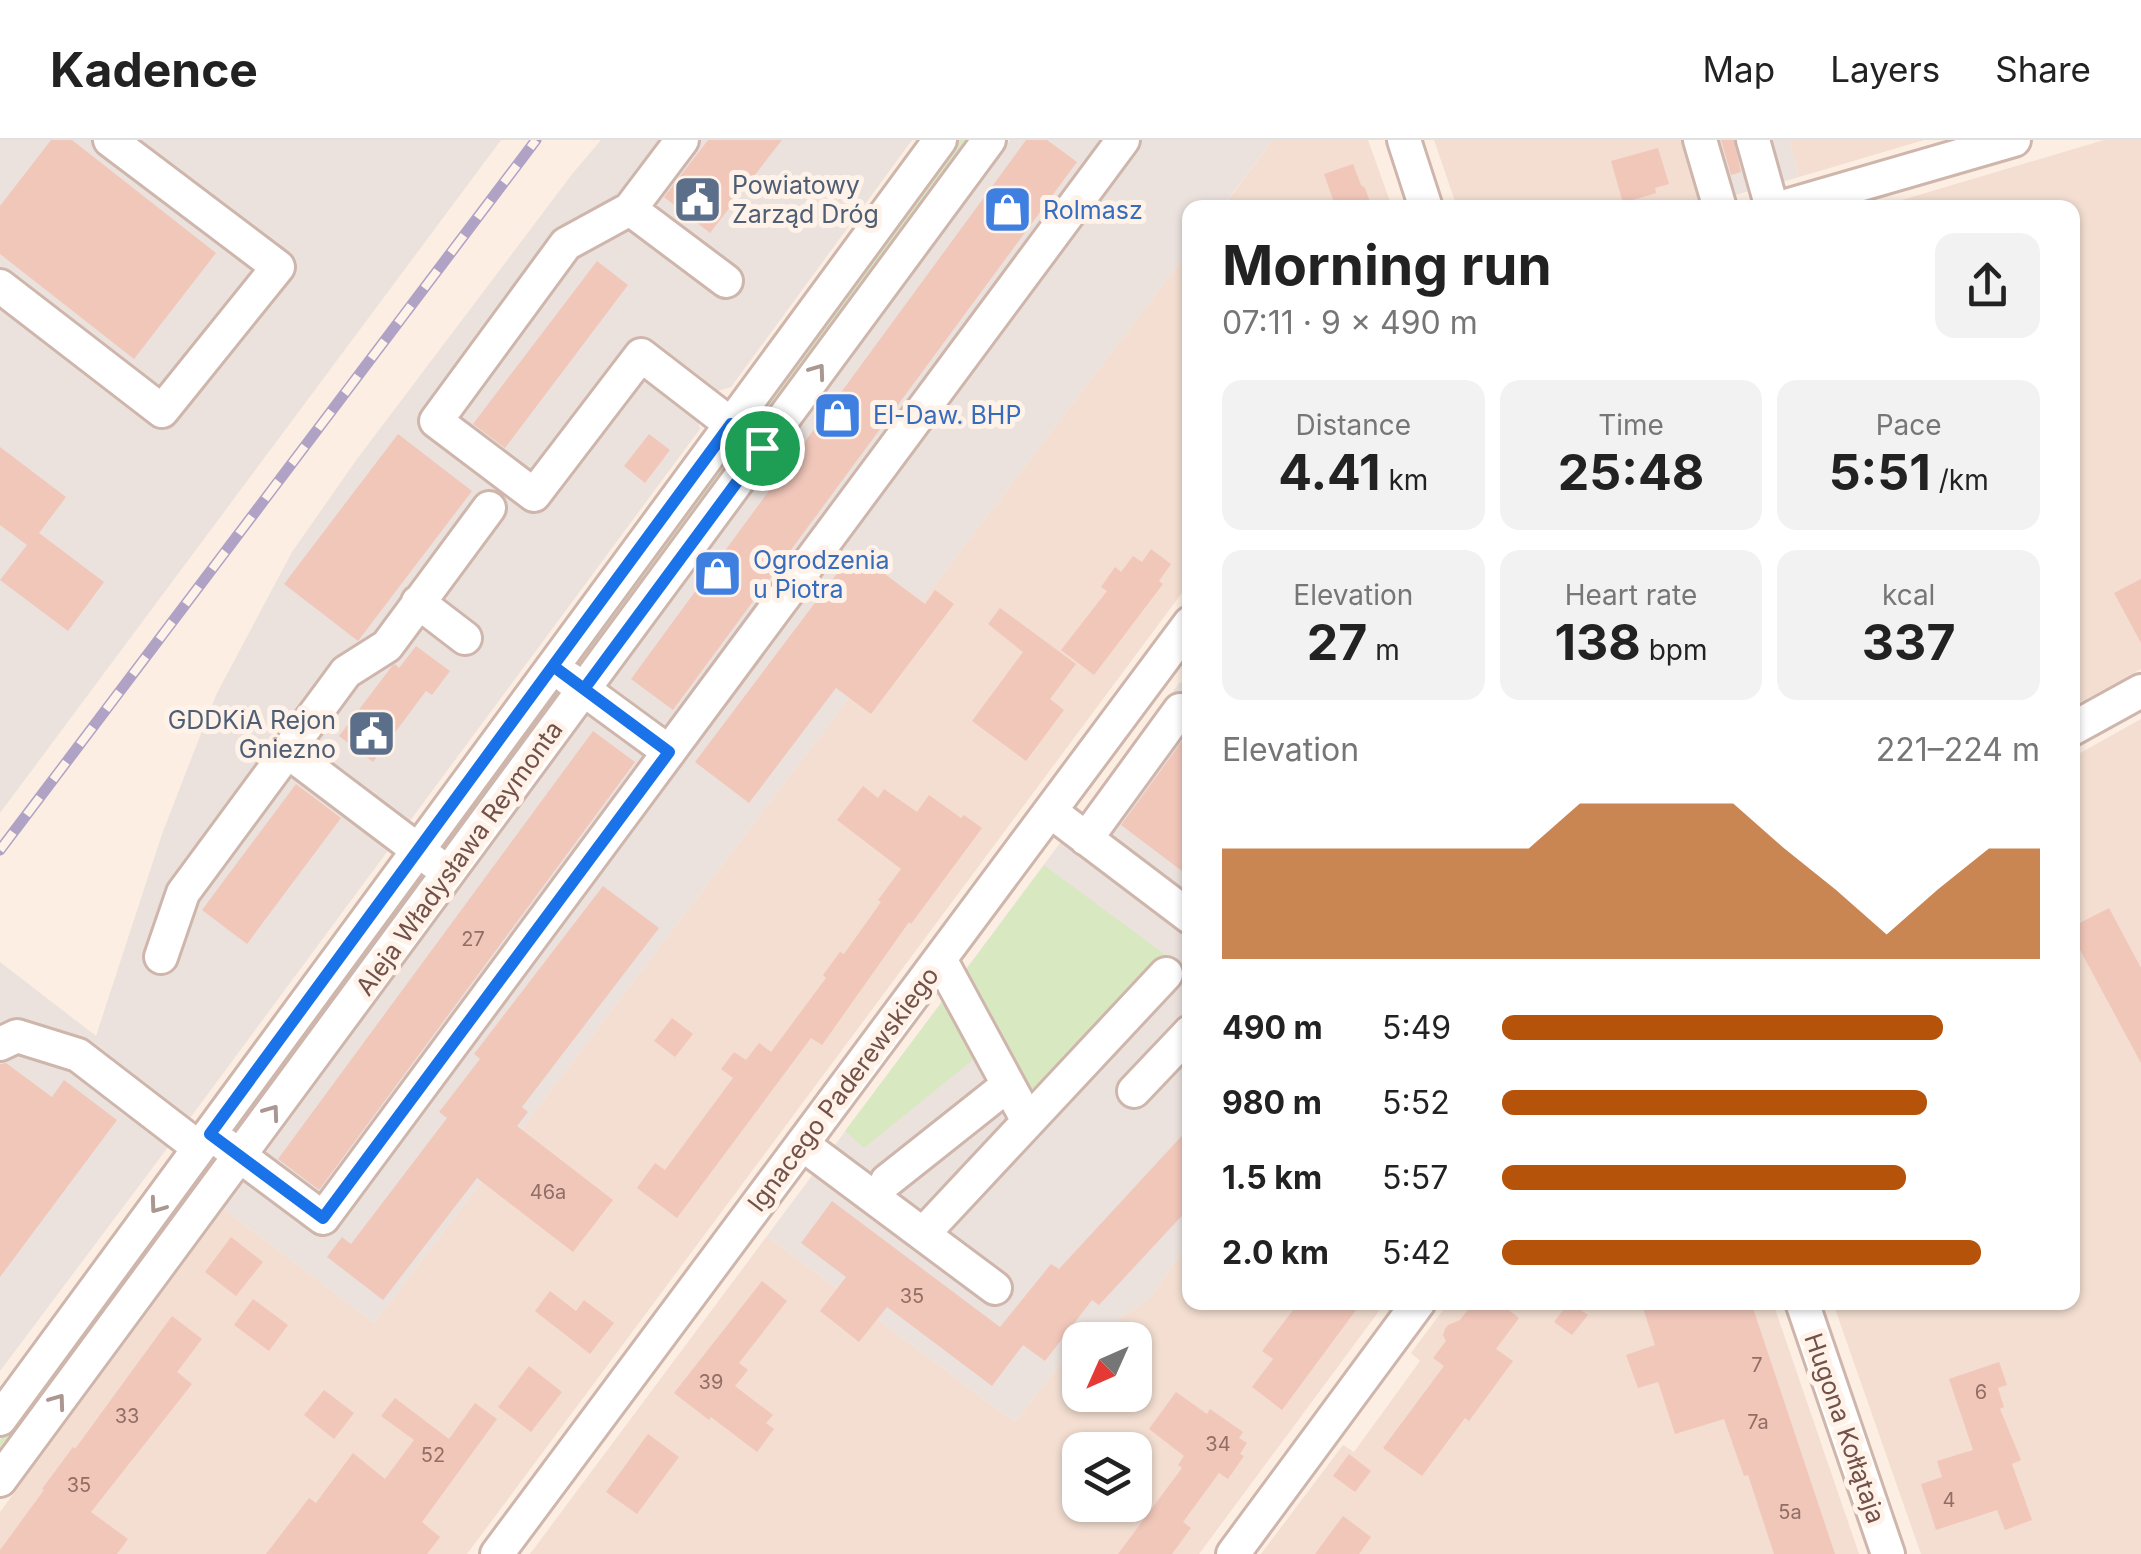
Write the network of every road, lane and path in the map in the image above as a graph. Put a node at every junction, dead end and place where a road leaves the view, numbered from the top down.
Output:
1 (110, 140) edge
2 (682, 140) edge
3 (940, 140) edge
4 (989, 140) edge
5 (1123, 140) edge
6 (1404, 140) edge
7 (1700, 140) edge
8 (1753, 140) edge
9 (2014, 140) edge
10 (1423, 200) edge
11 (1718, 200) edge
12 (1772, 200) edge
13 (1803, 200) edge
14 (630, 208) junction
15 (726, 282) dead end
16 (0, 286) edge
17 (731, 424) junction
18 (762, 448) junction
19 (489, 508) dead end
20 (418, 602) junction
21 (1182, 634) edge
22 (465, 638) dead end
23 (553, 666) junction
24 (584, 689) junction
25 (2141, 691) edge
26 (1182, 712) edge
27 (2080, 725) edge
28 (288, 751) junction
29 (669, 752) junction
30 (1050, 811) junction
31 (1086, 838) junction
32 (418, 850) junction
33 (448, 873) junction
34 (1182, 911) edge
35 (161, 957) dead end
36 (940, 959) junction
37 (1166, 974) dead end
38 (1182, 1040) edge
39 (0, 1044) edge
40 (1008, 1085) junction
41 (1134, 1091) dead end
42 (1028, 1121) junction
43 (204, 1141) junction
44 (802, 1144) junction
45 (240, 1155) junction
46 (886, 1182) dead end
47 (922, 1234) junction
48 (995, 1288) dead end
49 (1413, 1310) edge
50 (1805, 1310) edge
51 (2, 1412) edge
52 (0, 1480) edge
53 (497, 1554) edge
54 (1233, 1554) edge
55 (1888, 1554) edge

1 - 16 street
2 - 14 street
3 - 17 street, Aleja Władysława Reymonta
18 -> 4 street, Aleja Władysława Reymonta
5 - 29 street
6 - 10 street
7 - 11 street
8 - 12 street
9 - 13 street
14 - 15 street
14 - 17 street
17 - 18 street
17 - 23 street, Aleja Władysława Reymonta
18 - 24 street, Aleja Władysława Reymonta
19 - 20 street
20 - 22 street
20 - 28 street
21 - 30 street, Ignacego Paderewskiego
23 - 24 street
23 - 32 street, Aleja Władysława Reymonta
24 - 29 street
24 - 33 street, Aleja Władysława Reymonta
25 - 27 street
26 - 31 street
28 - 32 street
28 - 35 street
29 - 45 street
30 - 31 street
30 - 36 street, Ignacego Paderewskiego
31 - 34 street
32 - 33 street
32 - 43 street, Aleja Władysława Reymonta
45 -> 33 street, Aleja Władysława Reymonta
36 - 40 street
36 - 44 street, Ignacego Paderewskiego
37 - 42 street
38 - 41 street
39 - 43 street
40 - 42 street
40 - 46 street
42 - 47 street
43 - 45 street
43 -> 51 street, Aleja Władysława Reymonta
44 - 47 street
44 - 53 street, Ignacego Paderewskiego
52 -> 45 street, Aleja Władysława Reymonta
47 - 48 street
49 - 54 street
50 - 55 street, Hugona Kołłątaja

